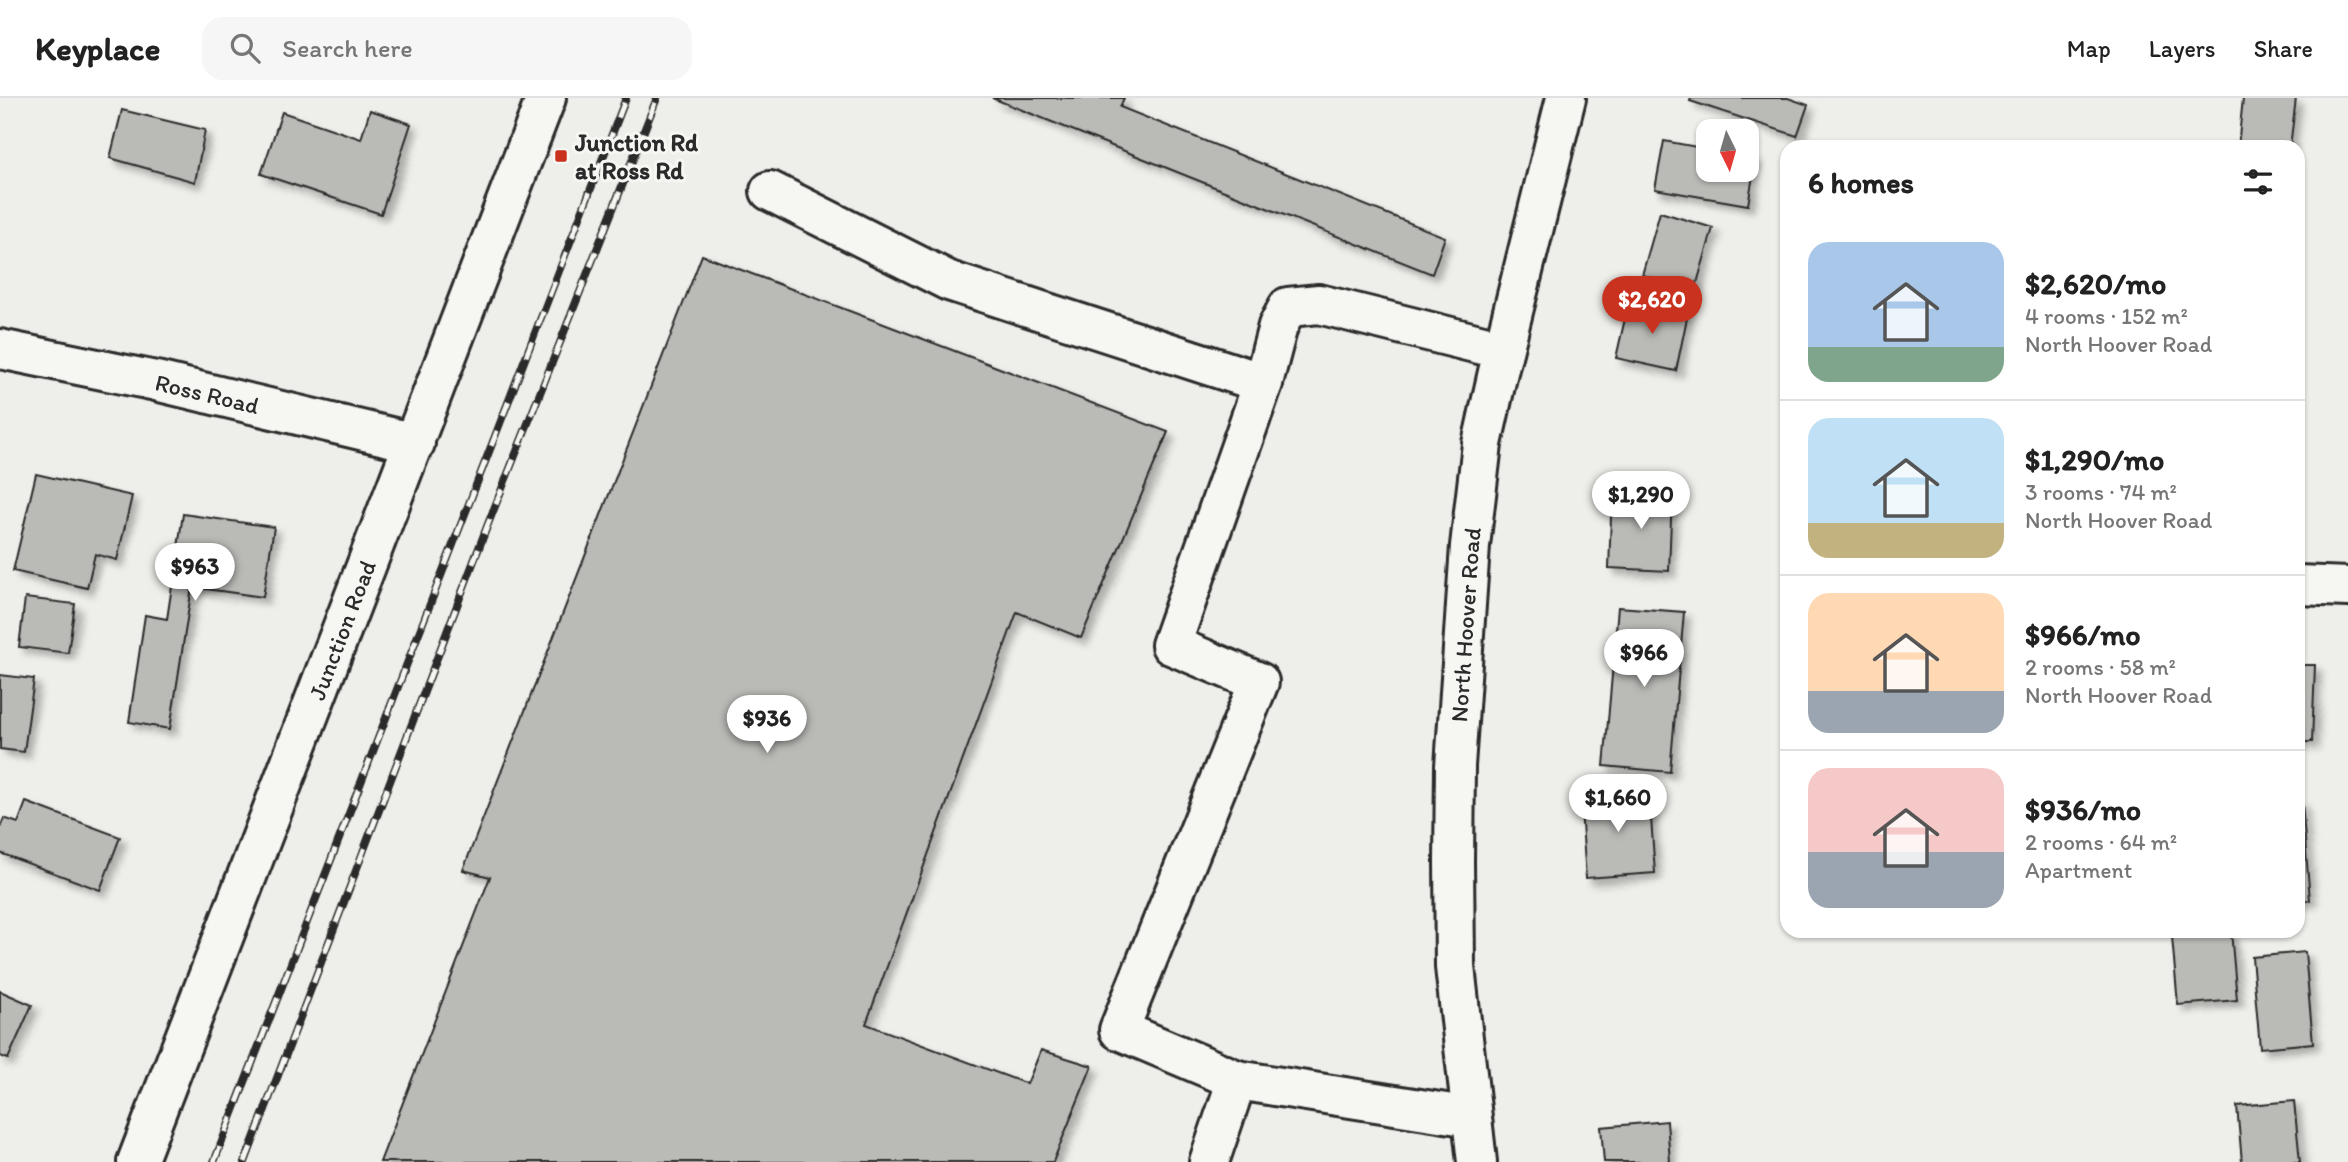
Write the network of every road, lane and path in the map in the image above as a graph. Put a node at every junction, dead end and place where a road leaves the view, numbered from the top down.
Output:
1 (546, 98) edge
2 (1566, 98) edge
3 (770, 191) dead end
4 (0, 349) edge
5 (1503, 350) junction
6 (1263, 383) junction
7 (415, 443) junction
8 (2305, 585) edge
9 (2348, 587) edge
10 (1237, 1080) junction
11 (1471, 1117) junction
12 (137, 1162) edge
13 (1209, 1162) edge
14 (1476, 1162) edge

1 - 7 street, Junction Road
2 - 5 street, North Hoover Road
3 - 6 street
4 - 7 street, Ross Road
5 - 6 street
5 - 11 street, North Hoover Road
6 - 10 street
7 - 12 street, Junction Road
8 - 9 street
10 - 11 street
10 - 13 street
11 - 14 street, North Hoover Road

